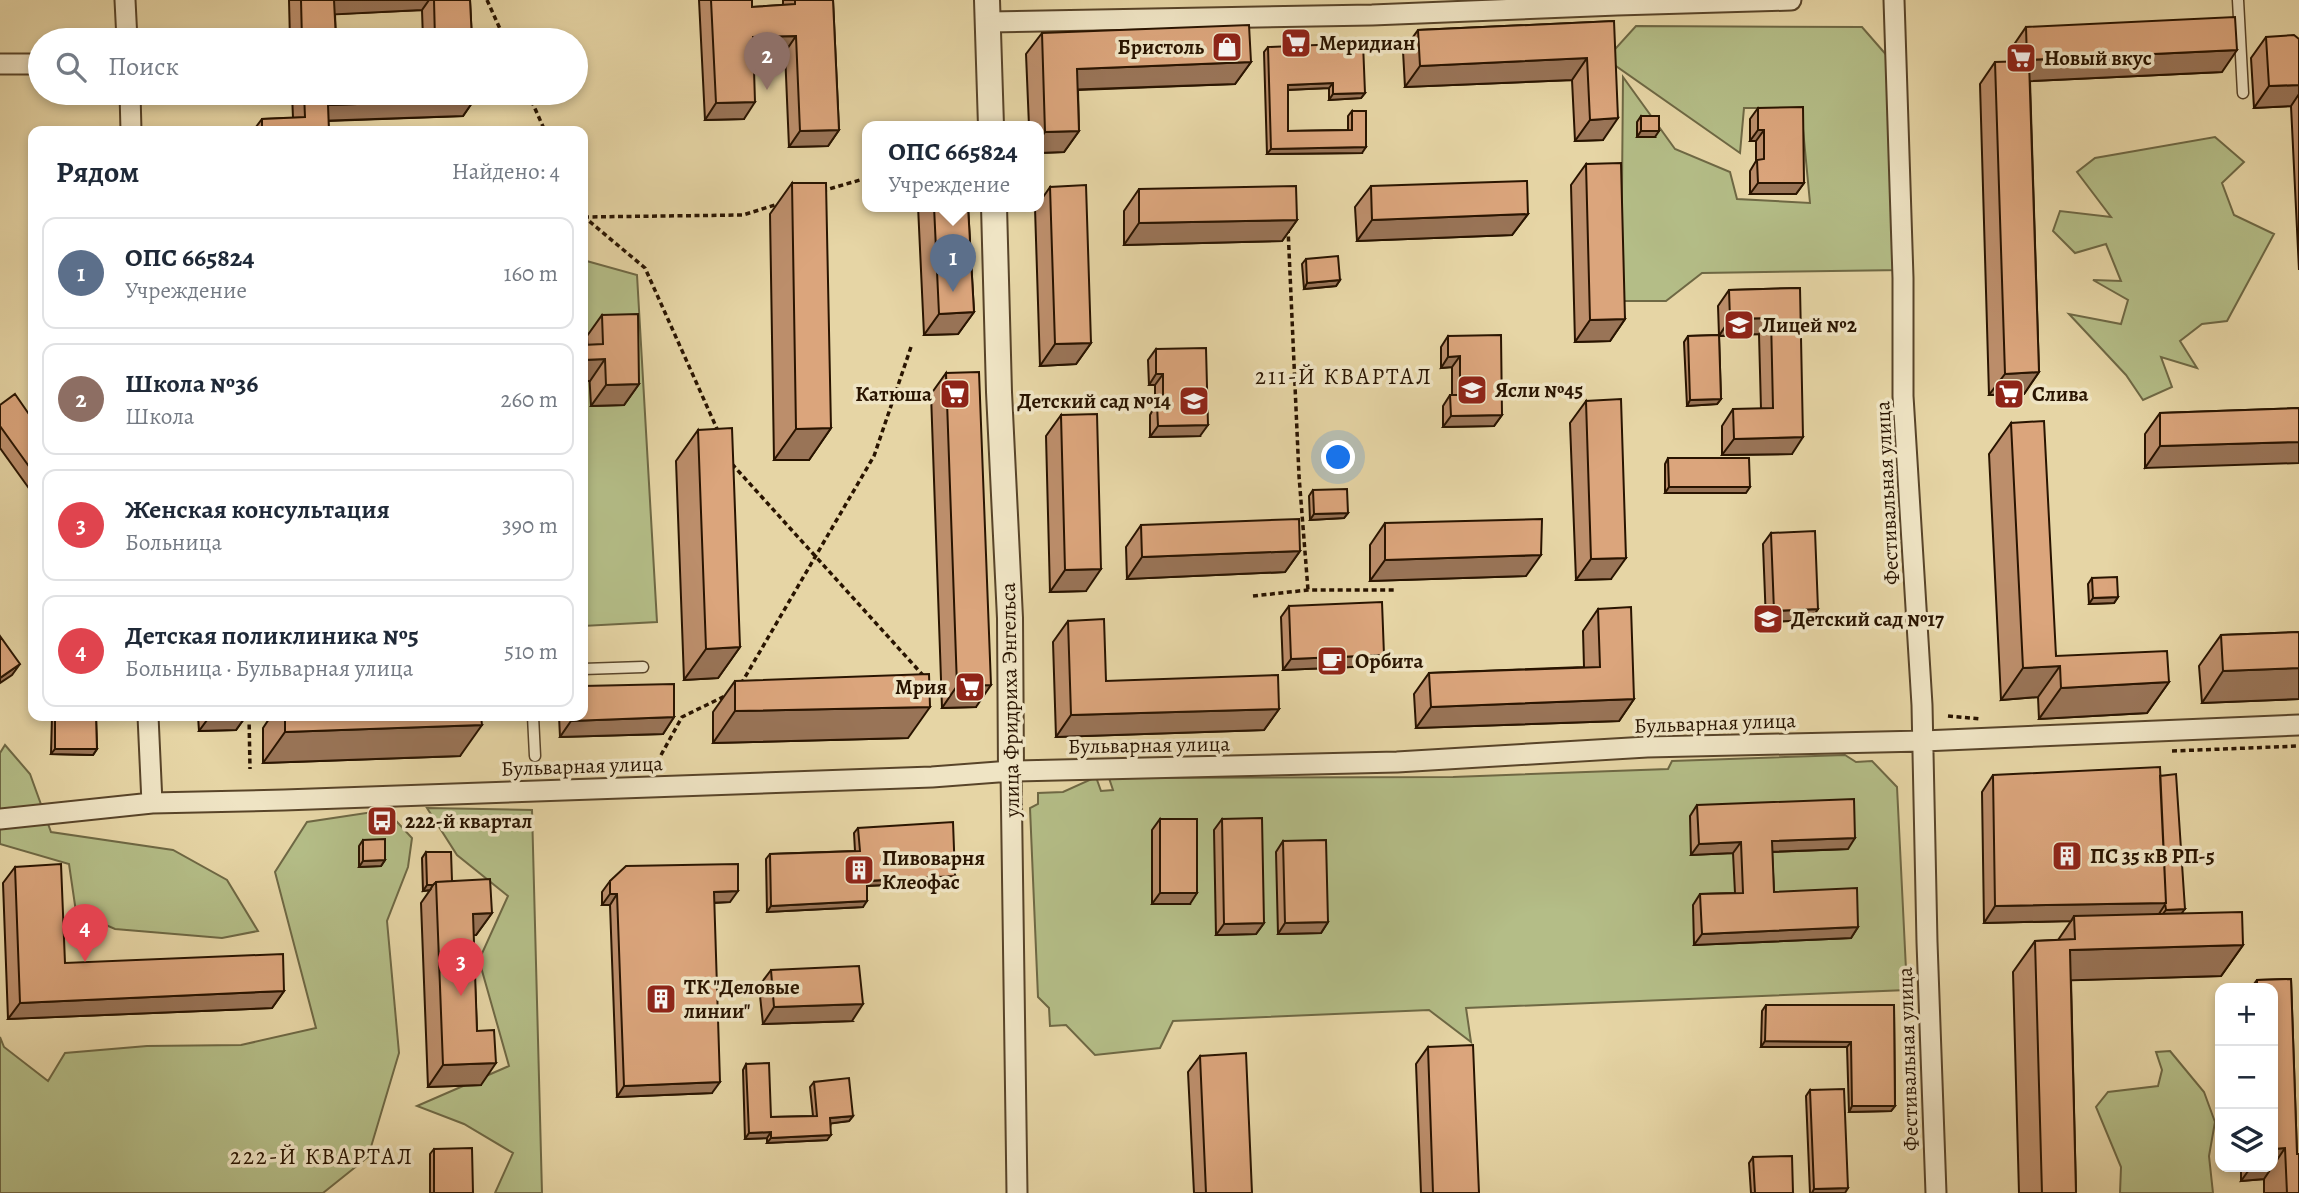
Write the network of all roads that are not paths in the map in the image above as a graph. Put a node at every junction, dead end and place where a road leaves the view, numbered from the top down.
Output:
1 (125, 0) edge
2 (1791, 0) edge
3 (1894, 0) edge
4 (2238, 0) edge
5 (1576, 3) edge
6 (988, 11) edge
7 (126, 28) edge
8 (0, 64) edge
9 (28, 64) edge
10 (2242, 93) dead end
11 (130, 105) edge
12 (990, 121) edge
13 (131, 126) edge
14 (994, 212) edge
15 (643, 667) dead end
16 (588, 669) edge
17 (148, 721) edge
18 (533, 721) edge
19 (2299, 725) edge
20 (1923, 741) junction
21 (534, 757) dead end
22 (1011, 771) junction
23 (152, 803) junction
24 (0, 819) edge
25 (1017, 1193) edge
26 (1936, 1193) edge

1 - 7 street
2 - 5 street
3 - 20 street, Фестивальная улица
4 - 10 lane
5 - 6 street
6 - 12 street
8 - 9 street
11 - 13 street
14 - 22 street, улица Фридриха Энгельса
15 - 16 lane
17 - 23 street
18 - 21 lane
19 - 20 street, Бульварная улица
20 - 22 street, Бульварная улица
20 - 26 street, Фестивальная улица
22 - 23 street, Бульварная улица
22 - 25 street, улица Фридриха Энгельса
23 - 24 street, Бульварная улица

